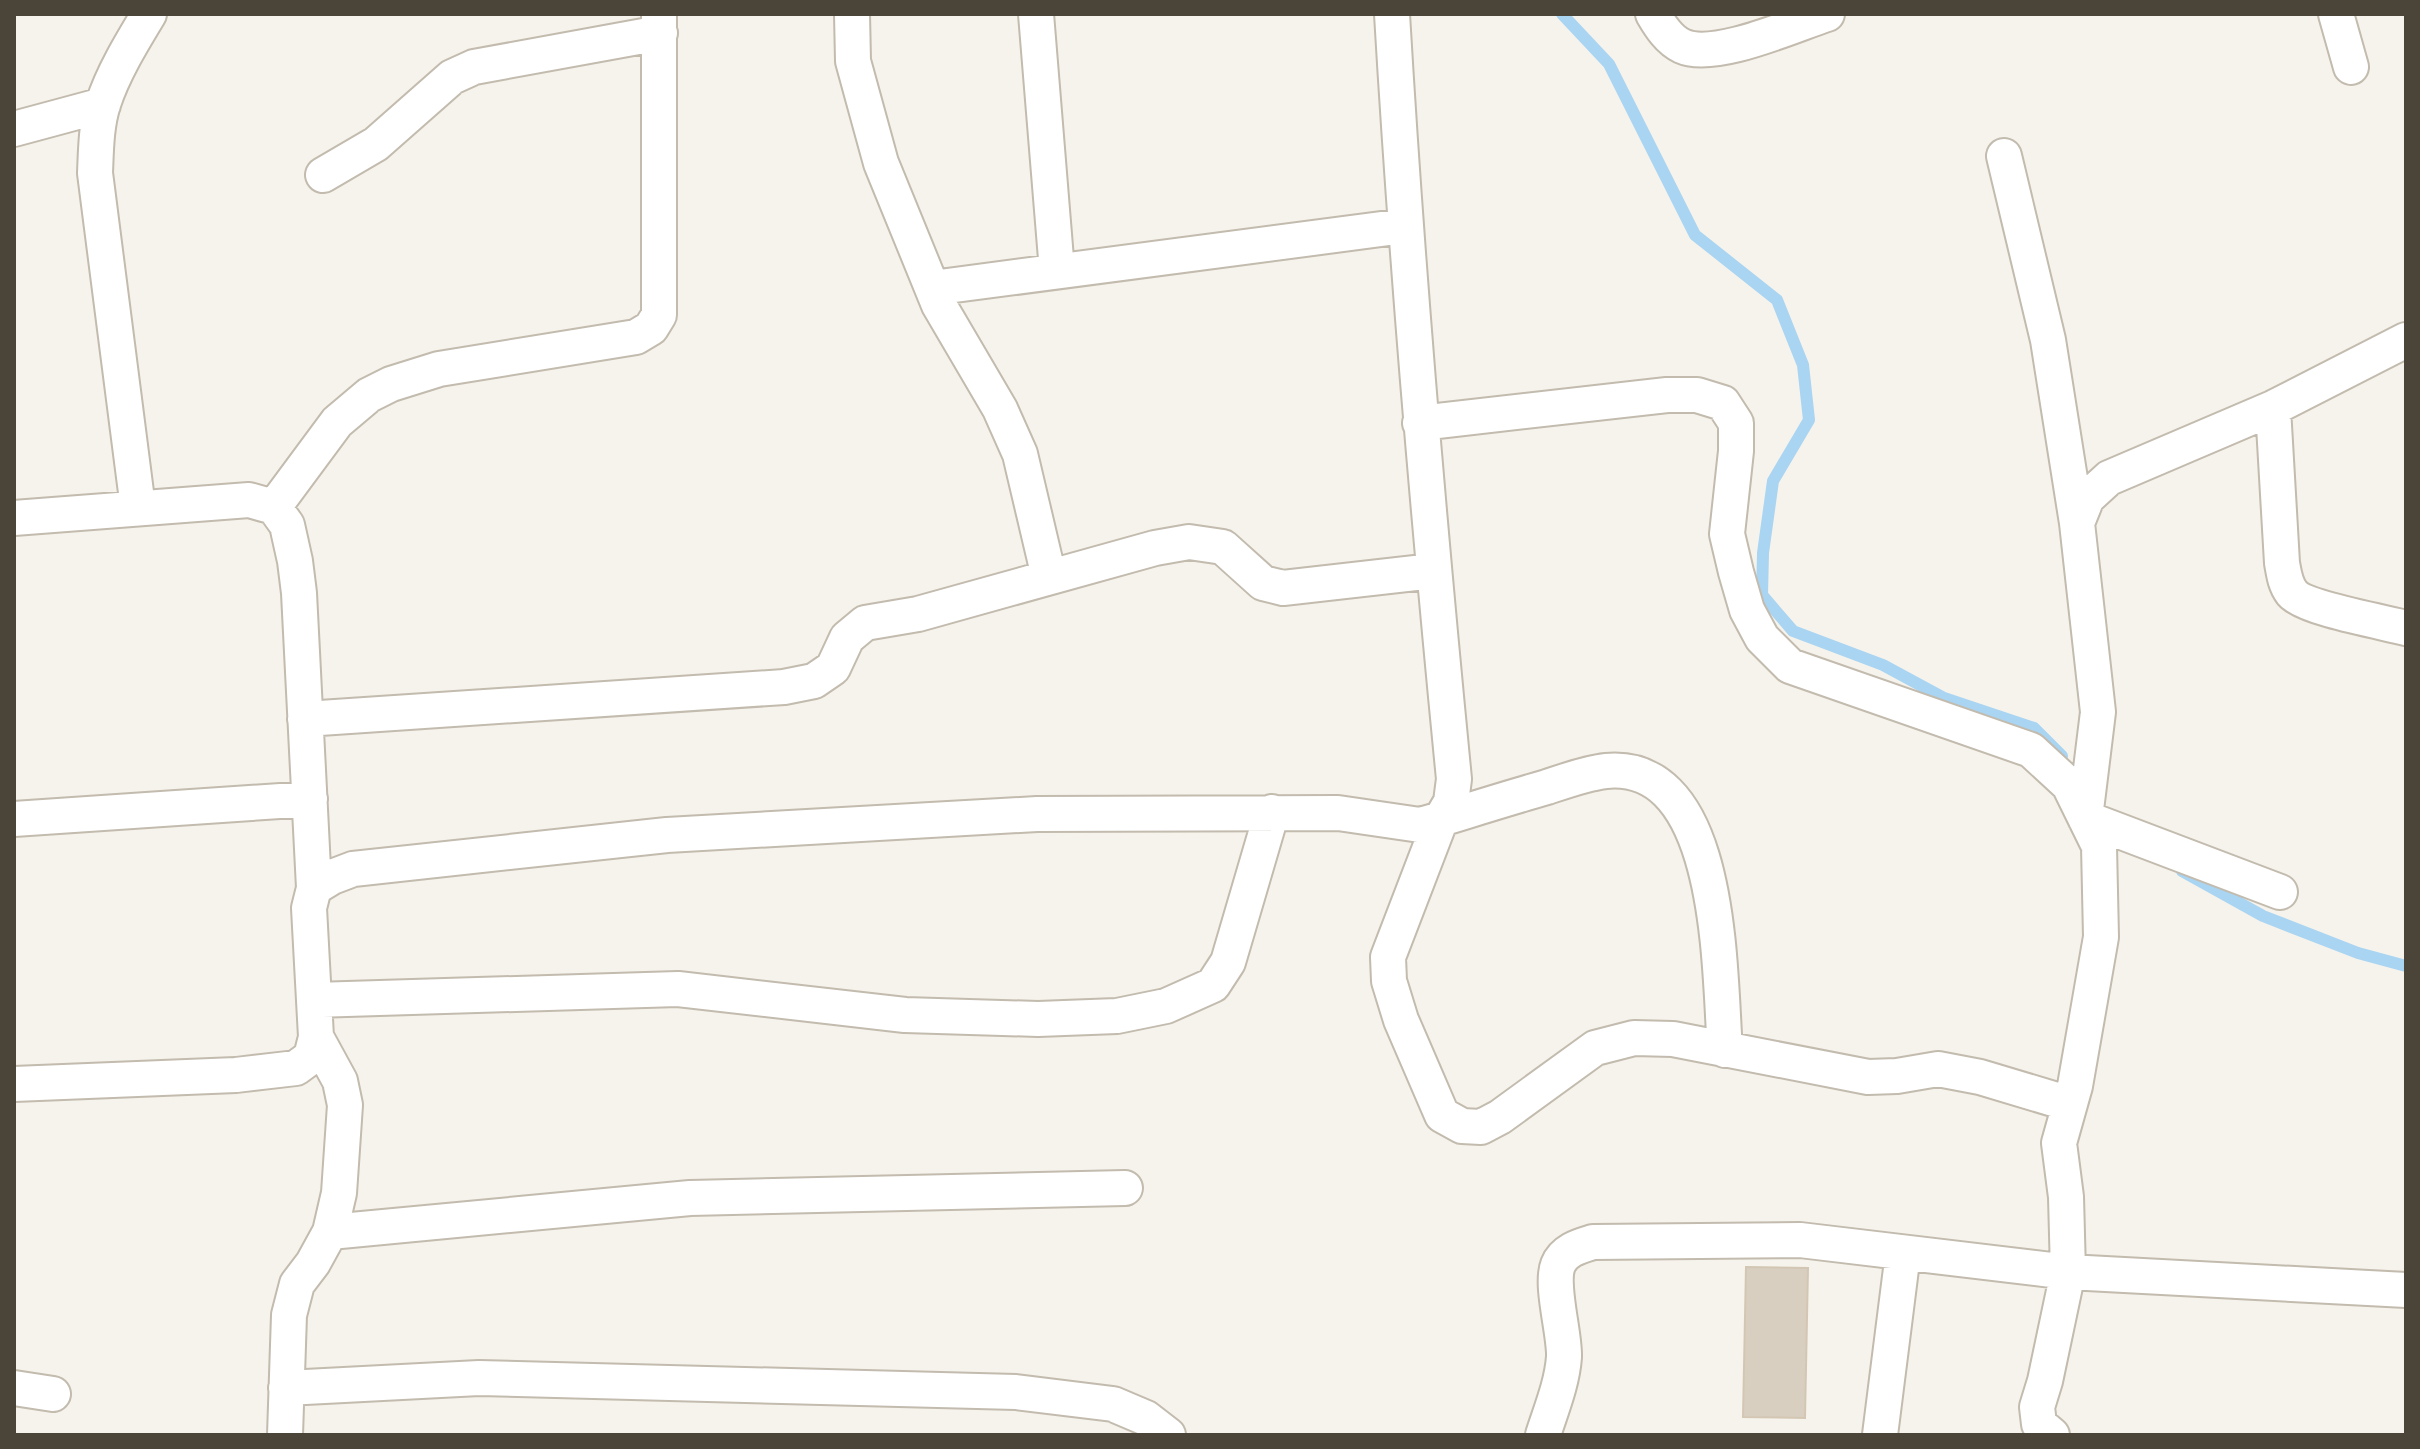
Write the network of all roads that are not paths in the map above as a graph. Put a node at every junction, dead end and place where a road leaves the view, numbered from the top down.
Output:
1 (149, 14) edge
2 (852, 14) edge
3 (1036, 14) edge
4 (1392, 14) edge
5 (1653, 14) edge
6 (1827, 14) edge
7 (2336, 14) edge
8 (660, 24) edge
9 (2351, 67) dead end
10 (103, 105) junction
11 (14, 129) edge
12 (2004, 156) dead end
13 (323, 175) dead end
14 (1404, 226) junction
15 (1057, 271) junction
16 (932, 288) junction
17 (2406, 340) edge
18 (2273, 408) junction
19 (1420, 423) junction
20 (274, 507) junction
21 (138, 508) junction
22 (14, 518) edge
23 (2077, 523) junction
24 (1433, 571) junction
25 (1049, 577) junction
26 (2406, 628) edge
27 (305, 719) junction
28 (310, 799) junction
29 (1272, 812) junction
30 (2085, 818) junction
31 (14, 819) edge
32 (1441, 819) junction
33 (314, 888) junction
34 (2280, 892) dead end
35 (314, 1000) junction
36 (316, 1037) junction
37 (1725, 1050) junction
38 (14, 1084) edge
39 (2070, 1104) junction
40 (1125, 1188) dead end
41 (330, 1232) junction
42 (1903, 1253) junction
43 (2068, 1272) junction
44 (2406, 1290) edge
45 (14, 1388) edge
46 (286, 1388) junction
47 (53, 1394) dead end
48 (285, 1435) edge
49 (1168, 1435) edge
50 (1543, 1435) edge
51 (1880, 1435) edge
52 (2052, 1435) edge

1 - 10 street
2 - 16 street
3 - 15 street
4 - 14 street
5 - 6 street
7 - 9 street
8 - 13 street
8 - 20 street
10 - 11 street
10 - 21 street
12 - 23 street
14 - 15 street
14 - 19 street
15 - 16 street
16 - 25 street
17 - 18 street
18 - 23 street
18 - 26 street
19 - 24 street
19 - 30 street
20 - 21 street
20 - 27 street
21 - 22 street
23 - 30 street
24 - 25 street
24 - 32 street
25 - 27 street
27 - 28 street
28 - 31 street
28 - 33 street
29 - 32 street
29 - 33 street
29 - 35 street
30 - 34 street
30 - 39 street
32 - 37 street
32 - 37 street
33 - 35 street
35 - 36 street
36 - 38 street
36 - 41 street
37 - 39 street
39 - 43 street
40 - 41 street
41 - 46 street
42 - 43 street
42 - 50 street
42 - 51 street
43 - 44 street
43 - 52 street
45 - 47 street
46 - 48 street
46 - 49 street

